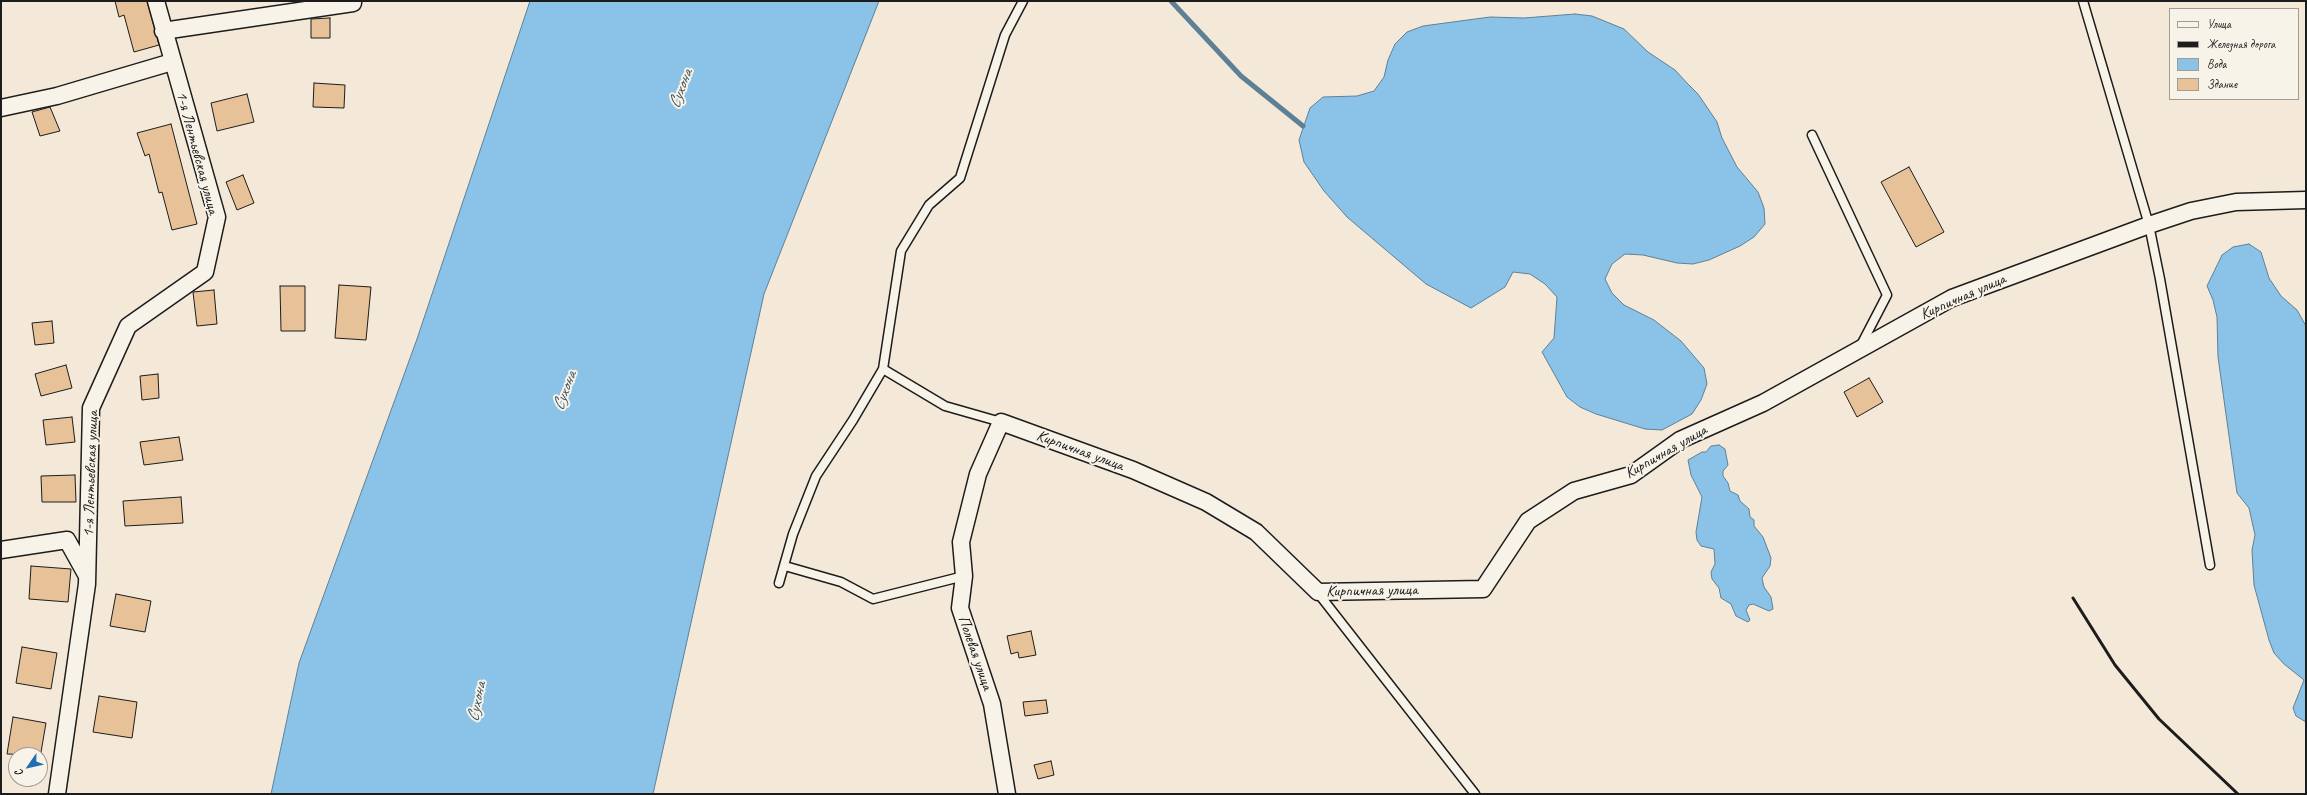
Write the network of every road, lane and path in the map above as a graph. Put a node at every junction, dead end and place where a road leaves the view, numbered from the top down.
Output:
1 (156, 1) edge
2 (353, 1) edge
3 (1023, 1) edge
4 (2083, 1) edge
5 (163, 31) junction
6 (172, 62) junction
7 (1, 108) edge
8 (1812, 135) dead end
9 (2306, 200) edge
10 (2149, 225) junction
11 (1860, 348) junction
12 (883, 369) junction
13 (1001, 422) junction
14 (1, 550) edge
15 (2210, 565) dead end
16 (785, 566) junction
17 (964, 576) junction
18 (87, 577) junction
19 (779, 583) dead end
20 (1318, 592) junction
21 (57, 794) edge
22 (1007, 794) edge
23 (1475, 794) edge

1 - 5 street, 1-я Лентьевская улица
2 - 5 street
3 - 12 lane
4 - 10 lane
5 - 6 street, 1-я Лентьевская улица
6 - 7 street
6 - 18 street, 1-я Лентьевская улица
8 - 11 lane
9 - 10 street, Кирпичная улица
10 - 11 street, Кирпичная улица
10 - 15 lane
11 - 20 street, Кирпичная улица
12 - 13 lane
12 - 16 lane
13 - 17 street, Полевая улица
13 - 20 street, Кирпичная улица
14 - 18 street
16 - 17 lane
16 - 19 lane
17 - 22 street, Полевая улица
18 - 21 street, 1-я Лентьевская улица
20 - 23 lane

